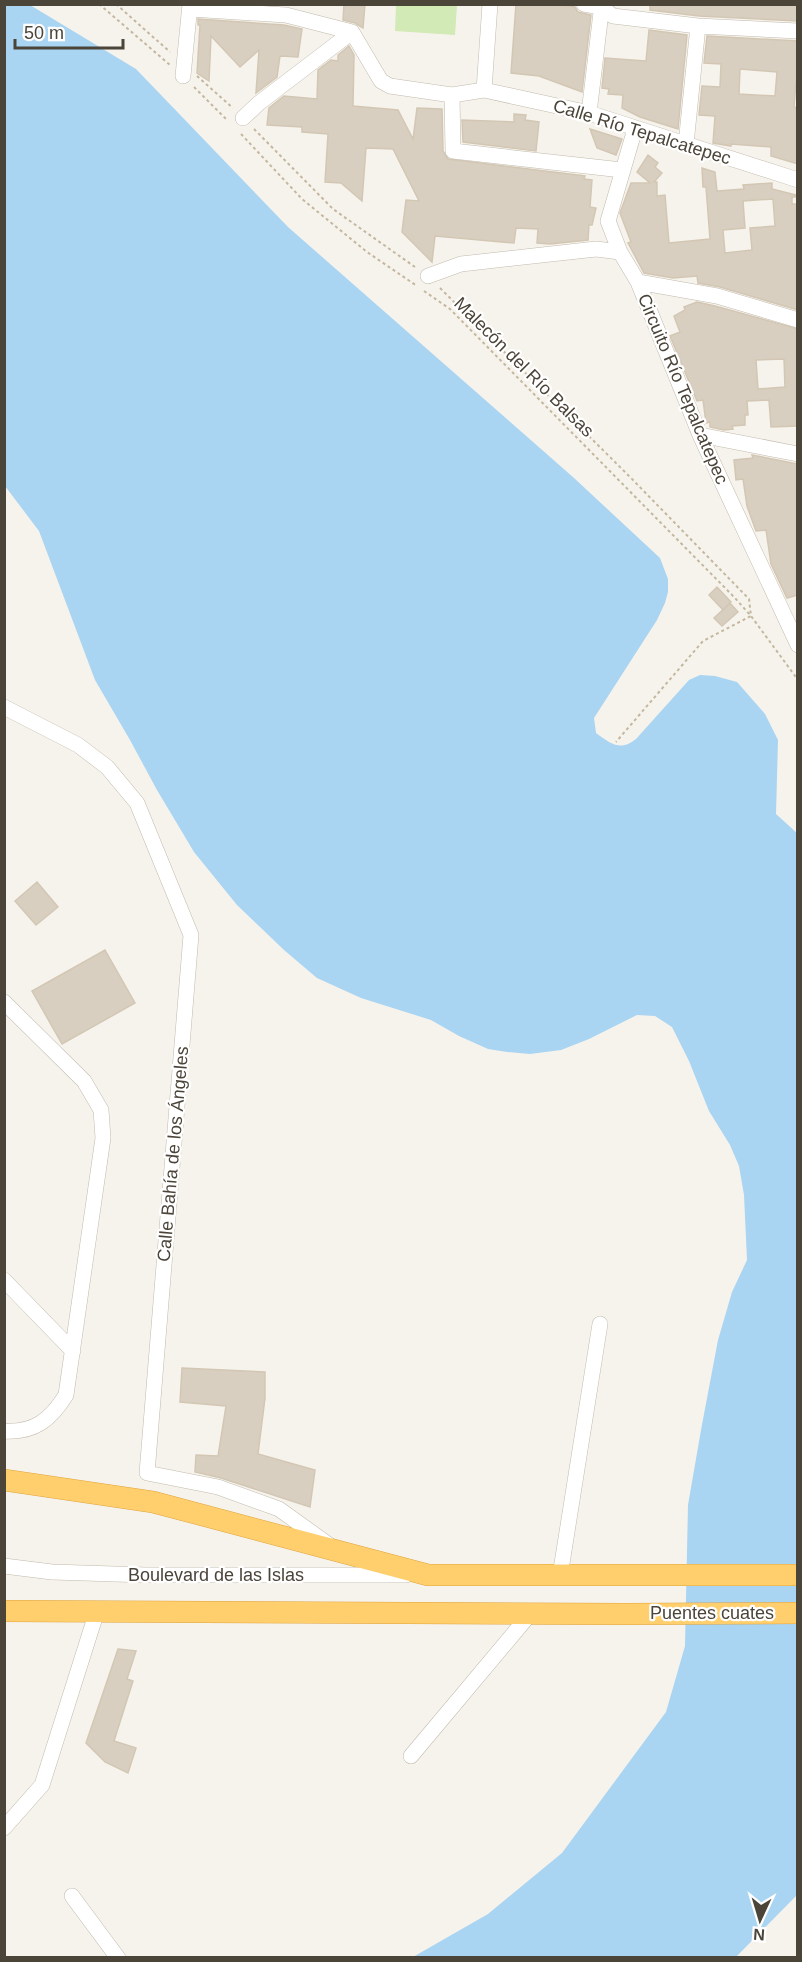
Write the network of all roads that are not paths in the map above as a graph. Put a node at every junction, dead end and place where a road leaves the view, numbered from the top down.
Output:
1 (490, 4) edge
2 (584, 4) edge
3 (602, 6) edge
4 (190, 7) edge
5 (698, 26) junction
6 (352, 32) junction
7 (798, 32) edge
8 (184, 63) road end
9 (484, 90) junction
10 (452, 94) junction
11 (589, 113) junction
12 (236, 124) road end
13 (635, 129) junction
14 (686, 144) junction
15 (622, 170) junction
16 (798, 180) edge
17 (620, 252) junction
18 (428, 276) road end
19 (638, 282) junction
20 (798, 320) edge
21 (700, 435) junction
22 (798, 454) edge
23 (798, 645) edge
24 (4, 707) edge
25 (4, 1002) edge
26 (4, 1280) edge
27 (600, 1324) dead end
28 (73, 1351) junction
29 (4, 1431) edge
30 (4, 1480) edge
31 (336, 1551) junction
32 (4, 1566) edge
33 (428, 1575) junction
34 (798, 1575) edge
35 (560, 1576) junction
36 (4, 1605) edge
37 (4, 1611) edge
38 (30, 1611) junction
39 (97, 1611) junction
40 (798, 1613) edge
41 (530, 1614) junction
42 (411, 1756) dead end
43 (4, 1828) edge
44 (72, 1896) dead end
45 (118, 1958) edge

1 - 9 street
2 - 3 street
3 - 5 street
3 - 11 street
4 - 6 street
4 - 8 street
5 - 7 street
5 - 14 street
6 - 10 street, Calle Río Tepalcatepec
6 - 12 street
9 - 10 street, Calle Río Tepalcatepec
9 - 11 street, Calle Río Tepalcatepec
10 - 15 street
11 - 13 street, Calle Río Tepalcatepec
13 - 14 street, Calle Río Tepalcatepec
13 - 15 street, Circuito Río Tepalcatepec
14 - 16 street, Calle Río Tepalcatepec
15 - 17 street, Circuito Río Tepalcatepec
17 - 18 street
17 - 19 street, Circuito Río Tepalcatepec
19 - 20 street
19 - 21 street, Circuito Río Tepalcatepec
21 - 22 street
21 - 23 street, Circuito Río Tepalcatepec
24 - 31 street, Calle Bahía de los Ángeles
25 - 28 street
26 - 28 street
27 - 35 street
28 - 29 street
30 - 31 highway, Puentes cuates
31 - 33 highway, Puentes cuates
32 - 33 street, Boulevard de las Islas
33 - 35 highway, Puentes cuates
34 - 35 highway, Puentes cuates
36 - 38 street
37 - 38 highway, Puentes cuates
38 - 39 highway, Puentes cuates
39 - 41 highway, Puentes cuates
39 - 43 street
40 - 41 highway, Puentes cuates
41 - 42 street
44 - 45 street

